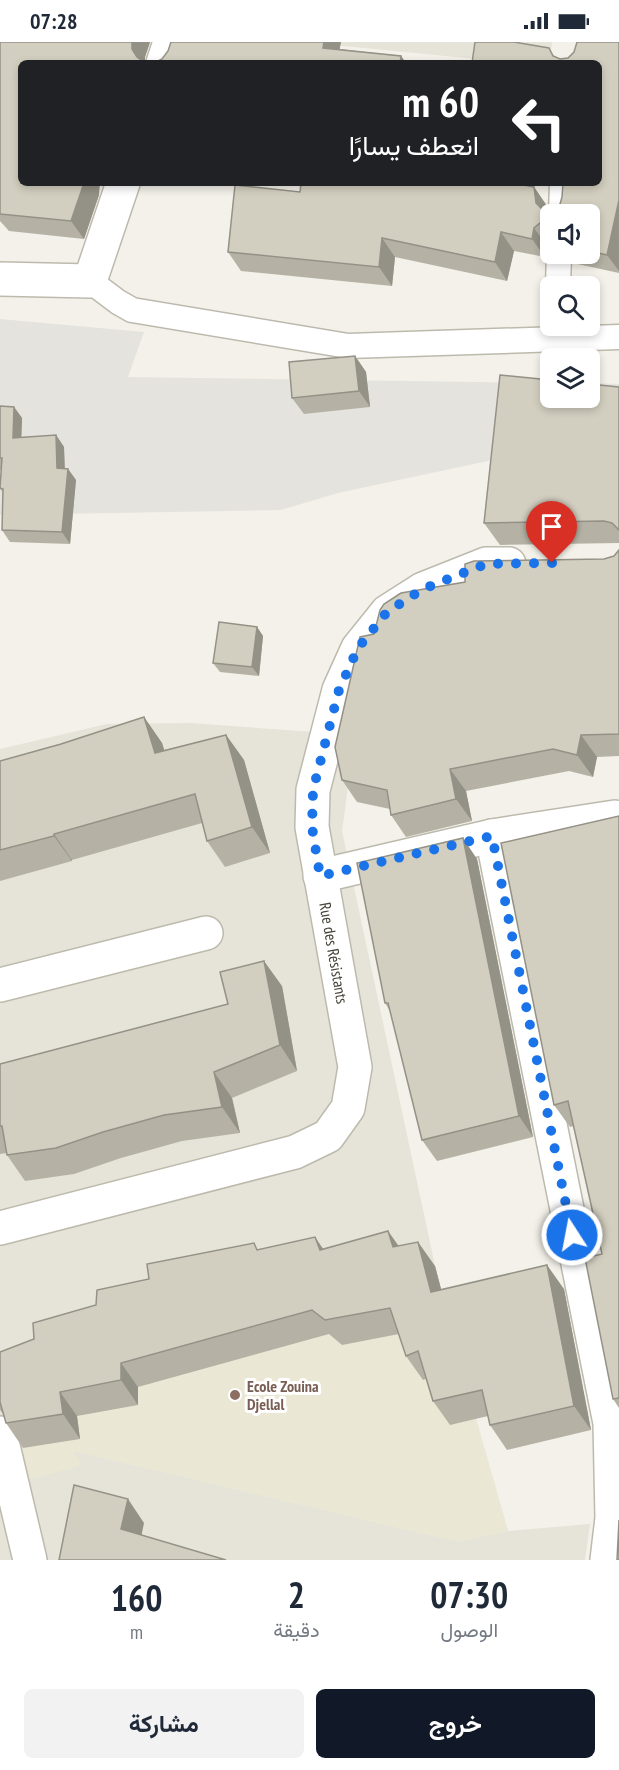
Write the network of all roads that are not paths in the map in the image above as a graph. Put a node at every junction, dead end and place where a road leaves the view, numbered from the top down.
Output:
1 (170, 42) edge
2 (164, 60) edge
3 (122, 186) edge
4 (562, 186) edge
5 (561, 204) edge
6 (0, 279) edge
7 (90, 281) junction
8 (540, 334) edge
9 (600, 336) edge
10 (619, 337) edge
11 (541, 563) edge
12 (619, 818) edge
13 (492, 836) junction
14 (320, 876) junction
15 (206, 933) dead end
16 (0, 985) edge
17 (0, 1228) edge
18 (0, 1433) edge
19 (30, 1560) edge
20 (607, 1560) edge

1 - 2 street
3 - 7 street
4 - 5 lane
6 - 7 street
7 - 8 lane
9 - 10 lane
11 - 14 street, Rue des Résistants
12 - 13 street
13 - 14 street
13 - 20 street
14 - 17 street, Rue des Résistants
15 - 16 street
18 - 19 street

